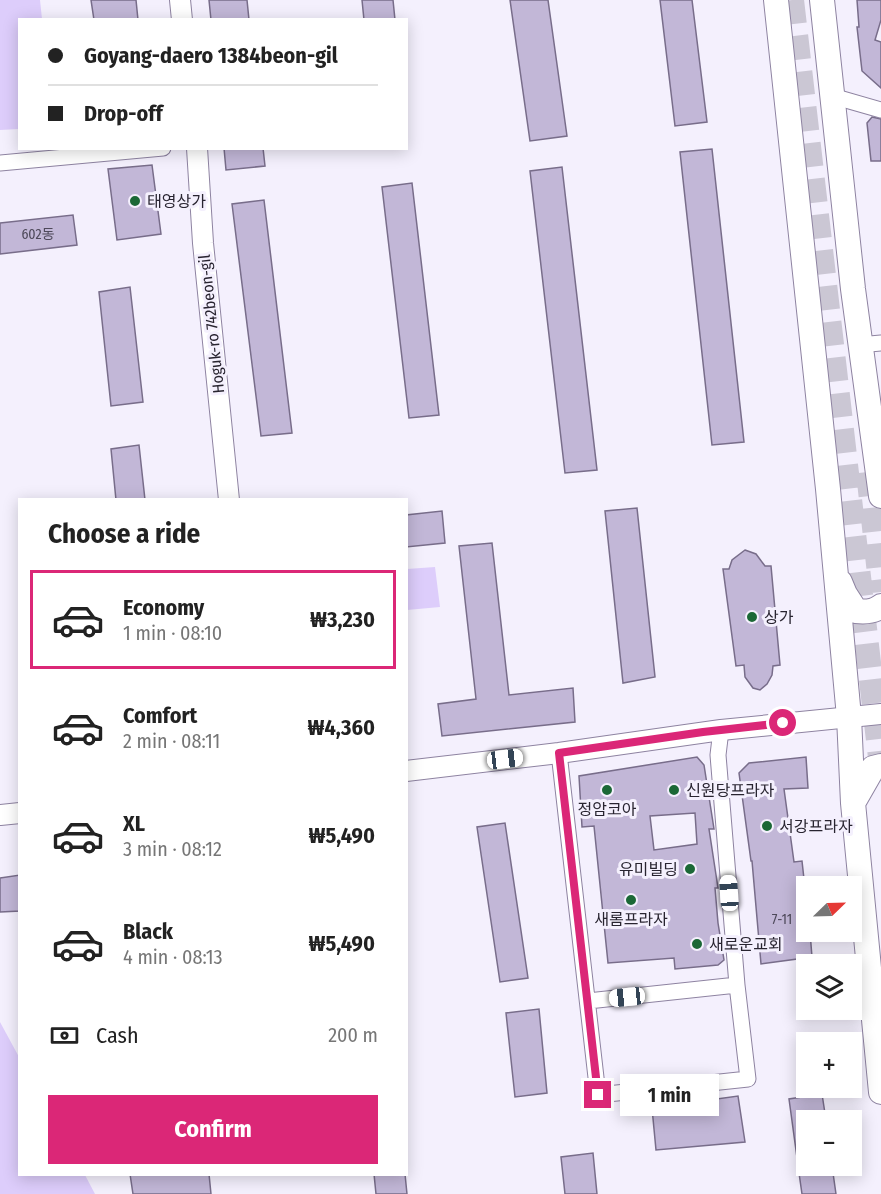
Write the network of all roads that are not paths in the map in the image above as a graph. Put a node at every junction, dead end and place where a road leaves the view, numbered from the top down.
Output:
1 (180, 0) edge
2 (776, 0) edge
3 (822, 0) edge
4 (182, 18) edge
5 (832, 96) junction
6 (881, 111) edge
7 (141, 150) edge
8 (196, 150) edge
9 (0, 163) edge
10 (870, 344) edge
11 (881, 496) tunnel mouth
12 (229, 498) edge
13 (835, 568) junction
14 (881, 606) edge
15 (881, 714) edge
16 (849, 717) junction
17 (721, 730) junction
18 (559, 753) junction
19 (881, 766) edge
20 (408, 771) edge
21 (853, 803) junction
22 (18, 813) edge
23 (0, 815) edge
24 (737, 986) junction
25 (588, 1002) junction
26 (881, 1092) edge

1 - 4 street
2 - 13 main road
3 - 5 main road
5 - 6 street
5 - 10 main road
7 - 9 street
8 - 12 street, Hoguk-ro 742beon-gil
10 - 11 main road
13 - 14 main road
13 - 16 main road
15 - 16 street
16 - 17 street
16 - 21 main road
17 - 18 street
17 - 24 street
18 - 20 street
18 - 25 street
19 - 21 main road
21 - 26 main road
22 - 23 street
24 - 25 street
24 - 25 street

